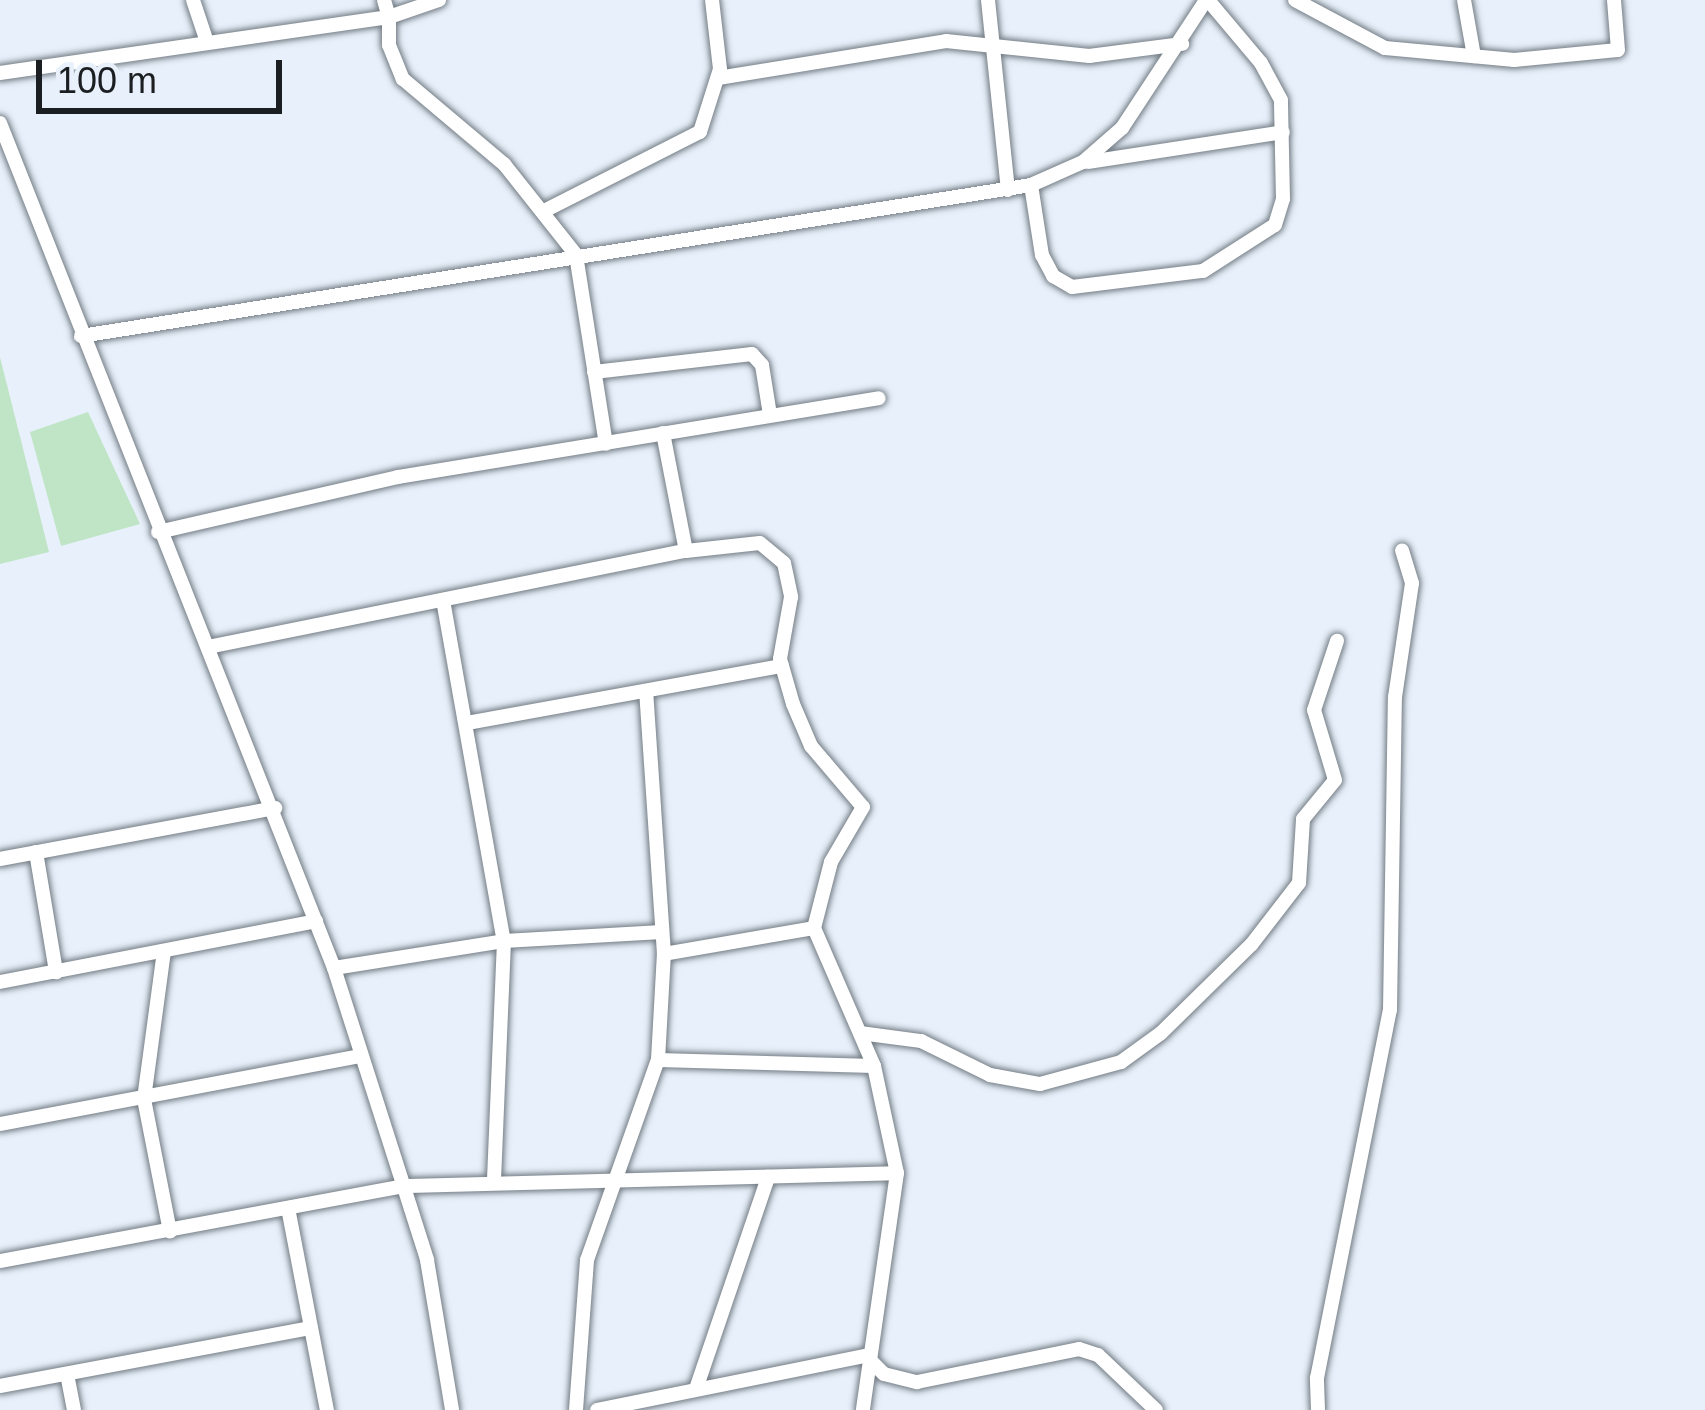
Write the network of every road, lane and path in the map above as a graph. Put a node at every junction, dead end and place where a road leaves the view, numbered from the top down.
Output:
1 (193, 0) edge
2 (384, 0) edge
3 (439, 0) edge
4 (712, 0) edge
5 (988, 0) edge
6 (1207, 0) edge
7 (1295, 0) edge
8 (1463, 0) edge
9 (1614, 0) edge
10 (389, 17) junction
11 (207, 43) junction
12 (1182, 44) junction
13 (993, 46) junction
14 (1474, 56) junction
15 (0, 74) edge
16 (718, 78) junction
17 (0, 123) edge
18 (1282, 132) junction
19 (1083, 162) junction
20 (1031, 185) junction
21 (1008, 190) junction
22 (544, 211) junction
23 (576, 254) junction
24 (81, 336) junction
25 (594, 371) junction
26 (879, 398) dead end
27 (770, 416) junction
28 (663, 433) junction
29 (606, 444) junction
30 (158, 532) junction
31 (1402, 550) dead end
32 (686, 551) junction
33 (443, 600) junction
34 (1337, 641) dead end
35 (208, 647) junction
36 (782, 666) junction
37 (646, 692) junction
38 (466, 723) junction
39 (275, 808) junction
40 (36, 852) junction
41 (0, 859) edge
42 (316, 921) junction
43 (814, 928) junction
44 (662, 932) junction
45 (504, 941) junction
46 (164, 951) junction
47 (664, 954) junction
48 (334, 968) junction
49 (56, 972) junction
50 (0, 982) edge
51 (860, 1033) junction
52 (361, 1056) junction
53 (658, 1060) junction
54 (874, 1066) junction
55 (144, 1099) junction
56 (0, 1124) edge
57 (897, 1173) junction
58 (768, 1178) junction
59 (494, 1183) junction
60 (608, 1183) junction
61 (406, 1186) junction
62 (288, 1208) junction
63 (170, 1231) junction
64 (0, 1261) edge
65 (310, 1328) junction
66 (866, 1356) junction
67 (67, 1374) junction
68 (0, 1386) edge
69 (698, 1387) junction
70 (74, 1410) edge
71 (327, 1410) edge
72 (452, 1410) edge
73 (575, 1410) edge
74 (598, 1410) edge
75 (863, 1410) edge
76 (1156, 1410) edge
77 (1318, 1410) edge

1 - 11 street
2 - 10 street
3 - 10 street
4 - 16 street
5 - 13 street
6 - 12 street
6 - 18 street
7 - 14 street
8 - 14 street
9 - 14 street
10 - 11 street
10 - 22 street
11 - 15 street
12 - 13 street
12 - 19 street
13 - 16 street
13 - 21 street
16 - 22 street
17 - 24 street
18 - 19 street
18 - 20 street
19 - 20 street
20 - 21 street
21 - 23 street
22 - 23 street
23 - 24 street
23 - 25 street
24 - 30 street
25 - 27 street
25 - 29 street
26 - 27 street
27 - 28 street
28 - 29 street
28 - 32 street
29 - 30 street
30 - 35 street
31 - 77 street
32 - 33 street
32 - 36 street
33 - 35 street
33 - 38 street
34 - 51 street
35 - 39 street
36 - 37 street
36 - 43 street
37 - 38 street
37 - 44 street
38 - 45 street
39 - 40 street
39 - 42 street
40 - 41 street
40 - 49 street
42 - 46 street
42 - 48 street
43 - 47 street
43 - 51 street
44 - 45 street
44 - 47 street
45 - 48 street
45 - 59 street
46 - 49 street
46 - 55 street
47 - 53 street
48 - 52 street
49 - 50 street
51 - 54 street
52 - 55 street
52 - 61 street
53 - 54 street
53 - 60 street
54 - 57 street
55 - 56 street
55 - 63 street
57 - 58 street
57 - 66 street
58 - 60 street
58 - 69 street
59 - 60 street
59 - 61 street
60 - 73 street
61 - 62 street
61 - 72 street
62 - 63 street
62 - 65 street
63 - 64 street
65 - 67 street
65 - 71 street
66 - 69 street
66 - 75 street
66 - 76 street
67 - 68 street
67 - 70 street
69 - 74 street

